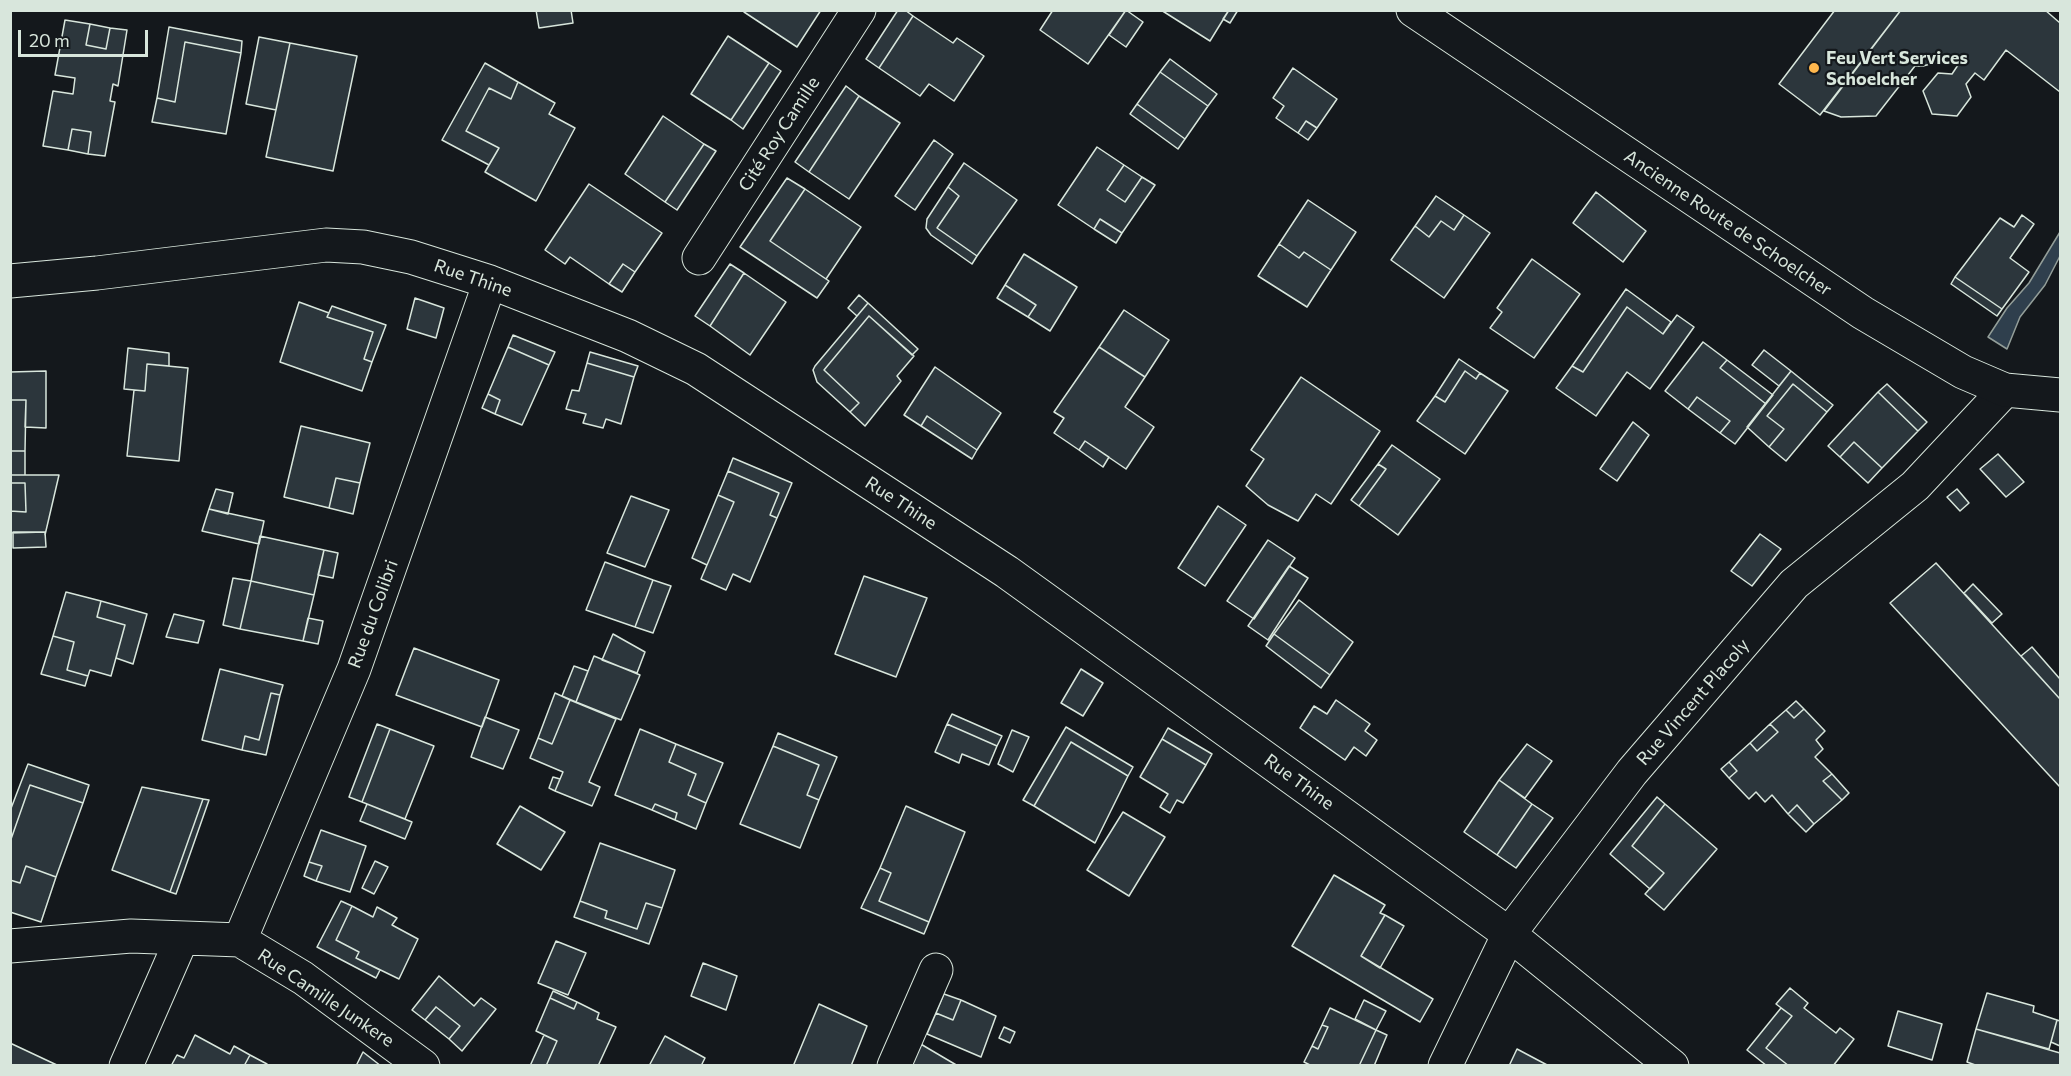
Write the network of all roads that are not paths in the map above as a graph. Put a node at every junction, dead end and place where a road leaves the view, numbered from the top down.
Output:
1 (859, 10) edge
2 (1413, 10) edge
3 (699, 258) dead end
4 (10, 281) edge
5 (490, 282) junction
6 (2005, 390) junction
7 (2061, 395) edge
8 (1509, 934) junction
9 (182, 938) junction
10 (240, 940) junction
11 (10, 946) edge
12 (936, 970) dead end
13 (126, 1065) edge
14 (423, 1065) edge
15 (894, 1065) edge
16 (1445, 1065) edge
17 (1672, 1065) edge

1 - 3 street, Cité Roy Camille
2 - 6 street, Ancienne Route de Schoelcher
4 - 5 street, Rue Thine
5 - 8 street, Rue Thine
5 - 10 street, Rue du Colibri
6 - 7 street, Ancienne Route de Schoelcher
6 - 8 street, Rue Vincent Placoly
8 - 16 street, Rue Vincent Placoly
8 - 17 street, Rue Thine
9 - 10 street, Rue Camille Junkere
9 - 11 street, Rue Camille Junkere
9 - 13 street
10 - 14 street, Rue Camille Junkere
12 - 15 street

